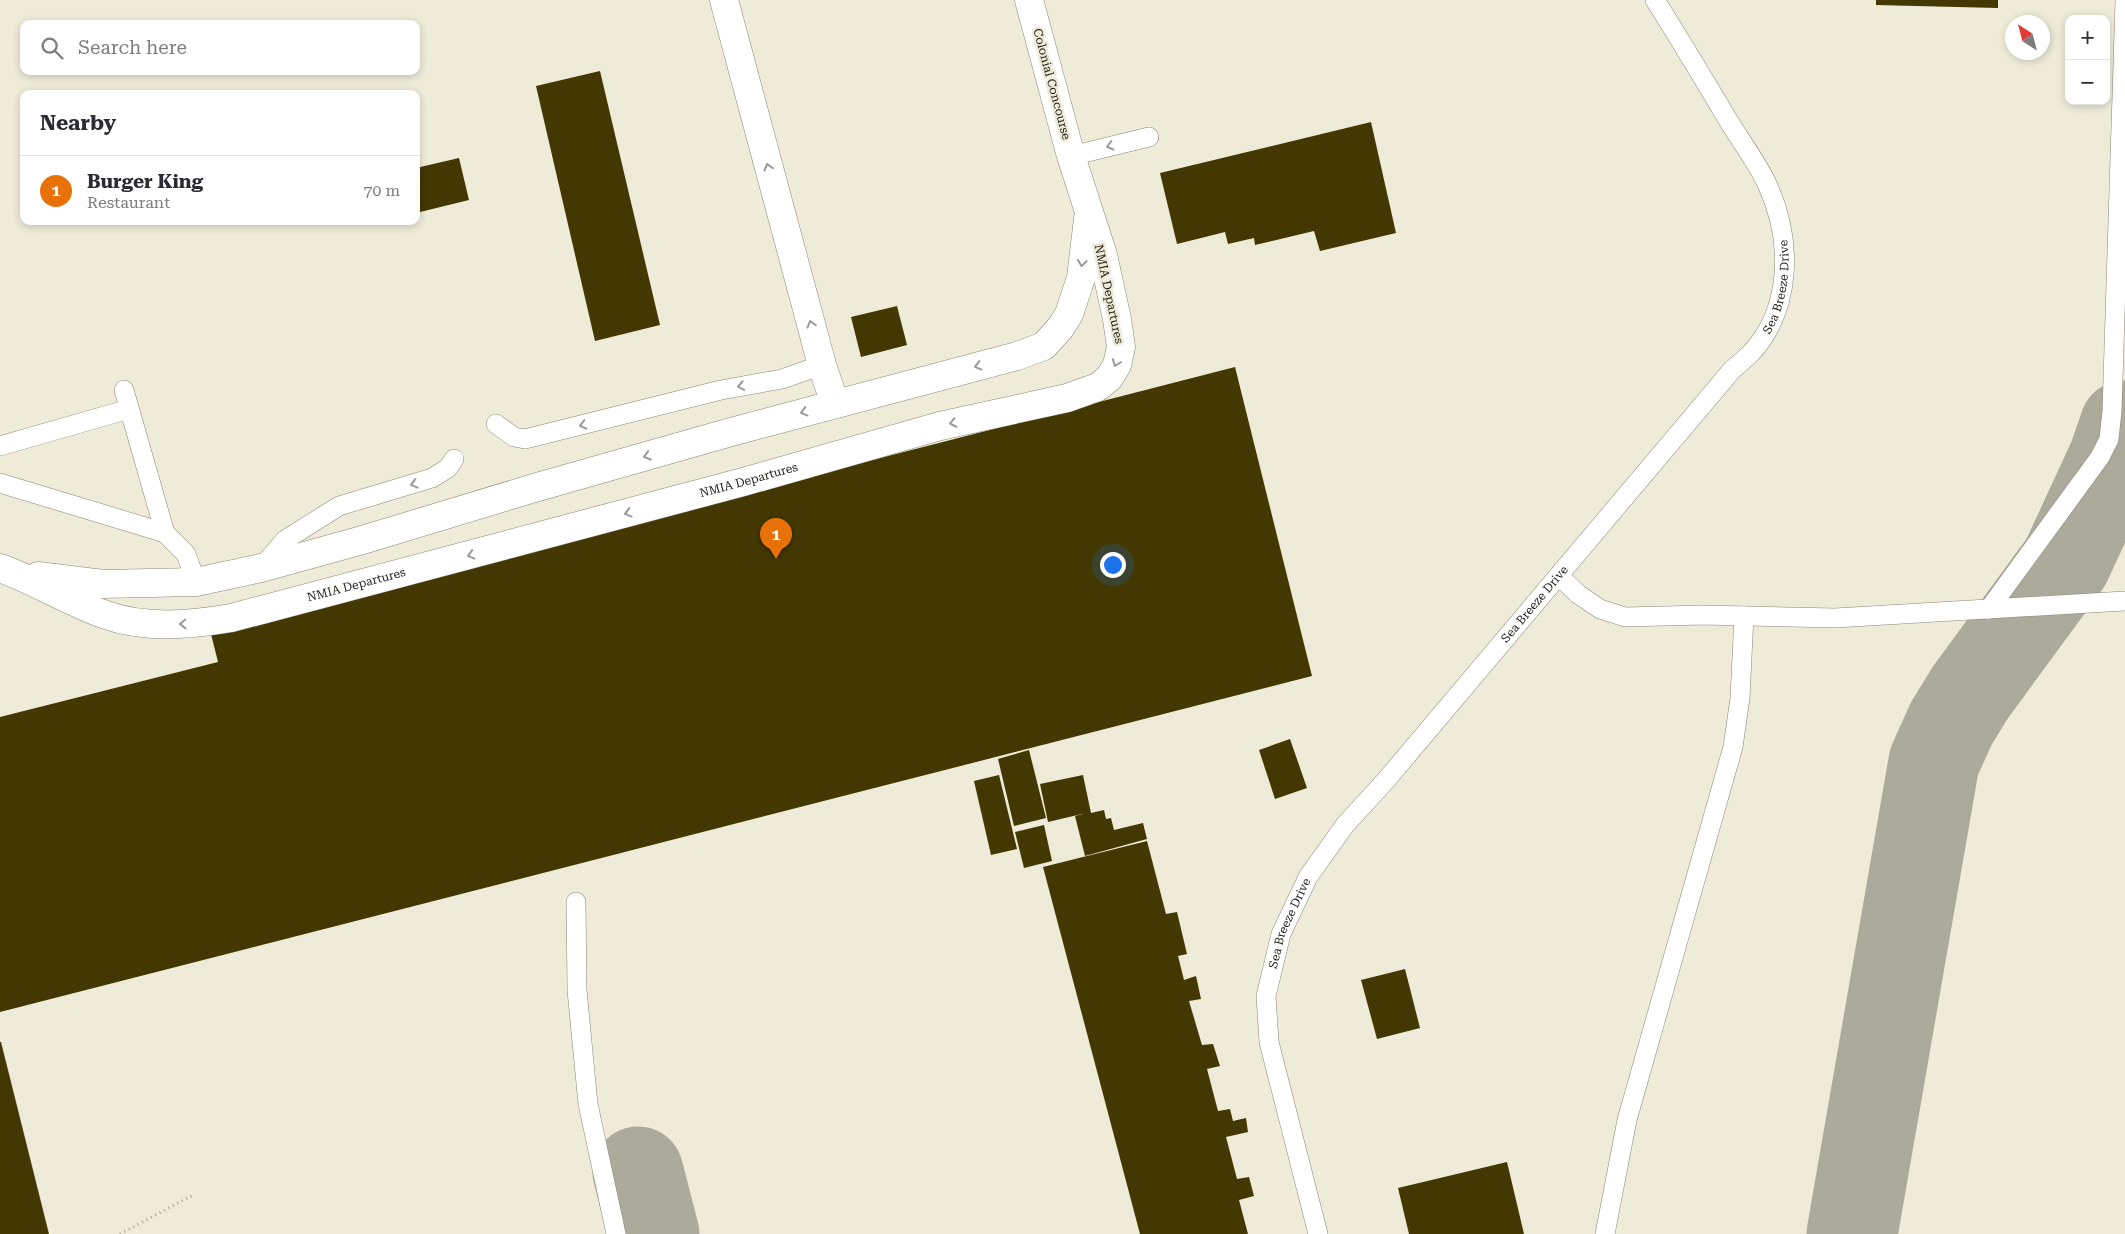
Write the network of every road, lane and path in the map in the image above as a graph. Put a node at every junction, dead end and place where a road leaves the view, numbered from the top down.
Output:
1 (724, 0) edge
2 (1029, 0) edge
3 (1655, 0) edge
4 (2124, 0) edge
5 (1149, 137) dead end
6 (1073, 162) junction
7 (1089, 215) junction
8 (822, 365) junction
9 (124, 390) dead end
10 (835, 404) junction
11 (129, 409) junction
12 (496, 424) dead end
13 (0, 446) edge
14 (454, 459) dead end
15 (0, 482) edge
16 (164, 533) junction
17 (261, 568) junction
18 (6, 570) edge
19 (1559, 576) junction
20 (196, 582) junction
21 (2125, 601) edge
22 (1989, 609) junction
23 (1744, 616) junction
24 (576, 902) dead end
25 (193, 1195) dead end
26 (120, 1234) edge
27 (616, 1234) edge
28 (1318, 1234) edge
29 (1605, 1234) edge

8 -> 1 main road
2 - 6 main road, Colonial Concourse
3 - 19 lane, Sea Breeze Drive
4 - 22 lane
5 -> 6 lane
6 - 7 main road, Colonial Concourse
7 -> 10 main road, NMIA Departures
7 -> 18 main road, NMIA Departures
8 - 10 main road
8 -> 12 lane
9 - 11 lane
10 -> 17 main road, NMIA Departures
11 - 13 lane
11 - 16 lane
14 -> 17 lane
15 - 16 lane
16 - 20 lane
17 - 20 main road, NMIA Departures
18 - 20 main road, NMIA Departures
19 - 23 lane
19 - 28 lane, Sea Breeze Drive
21 - 22 lane
22 - 23 lane
23 - 29 lane
24 - 27 lane
25 - 26 path

